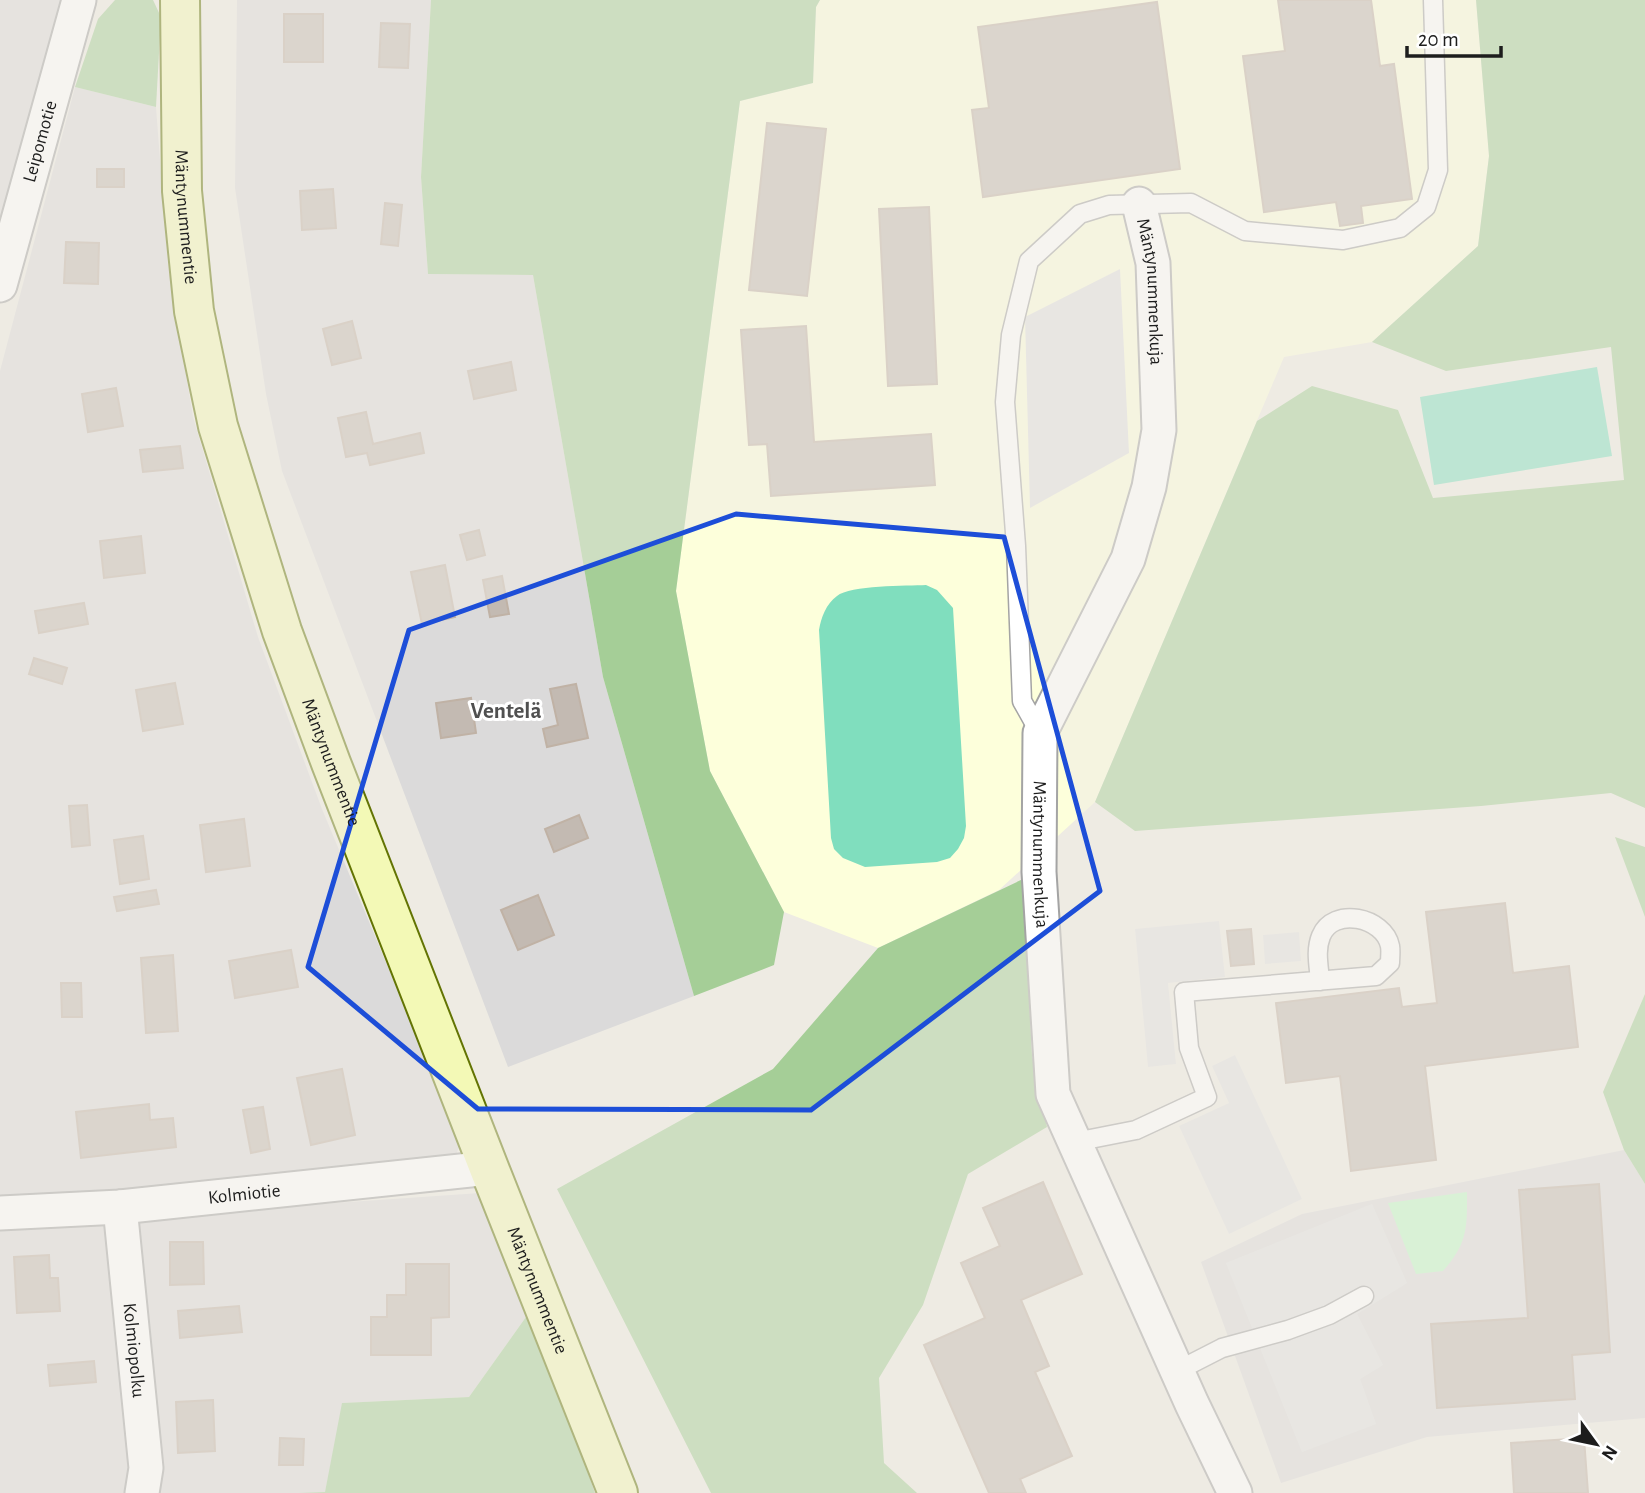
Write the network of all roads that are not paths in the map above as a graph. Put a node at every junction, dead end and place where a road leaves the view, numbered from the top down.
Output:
1 (79, 0) edge
2 (180, 0) edge
3 (1433, 0) edge
4 (1139, 204) junction
5 (0, 285) edge
6 (1040, 733) junction
7 (1321, 981) junction
8 (1075, 1142) junction
9 (489, 1168) junction
10 (120, 1207) junction
11 (0, 1213) edge
12 (1364, 1296) dead end
13 (1177, 1371) junction
14 (142, 1493) edge
15 (618, 1493) edge
16 (1235, 1493) edge

1 - 5 street, Leipomotie
2 - 9 street, Mäntynummentie
3 - 4 lane
4 - 6 street, Mäntynummenkuja
4 - 6 lane
6 - 8 street, Mäntynummenkuja
7 - 7 lane
7 - 8 lane
8 - 13 street, Mäntynummenkuja
9 - 10 street, Kolmiotie
9 - 15 street, Mäntynummentie
10 - 11 street, Kolmiotie
10 - 14 street, Kolmiopolku
12 - 13 lane
13 - 16 street, Mäntynummenkuja

